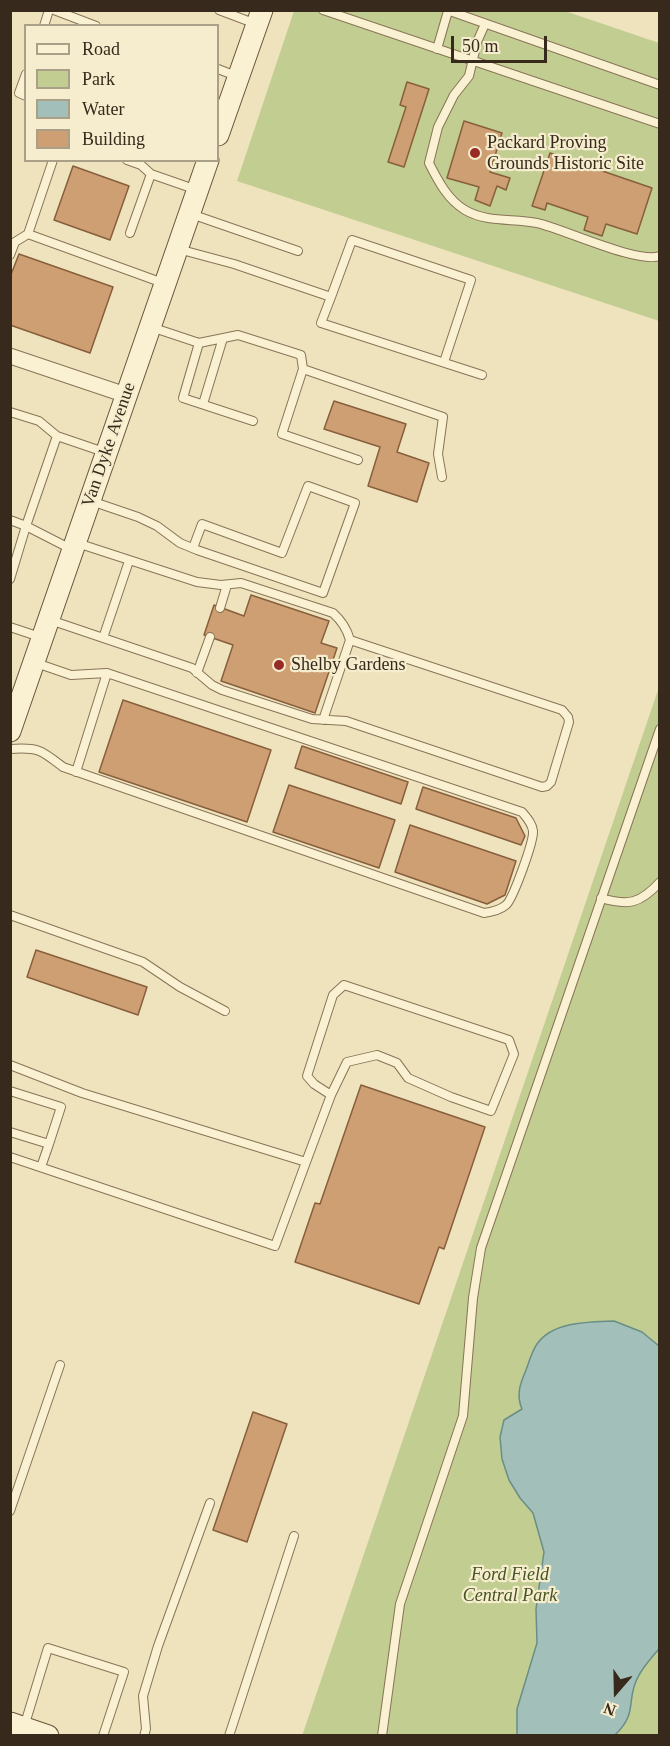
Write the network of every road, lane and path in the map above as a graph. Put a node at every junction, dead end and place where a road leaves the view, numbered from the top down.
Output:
1 (52, 10) edge
2 (219, 10) edge
3 (323, 10) edge
4 (448, 11) edge
5 (259, 17) edge
6 (45, 24) edge
7 (90, 24) edge
8 (485, 24) junction
9 (437, 49) junction
10 (473, 62) junction
11 (219, 69) edge
12 (238, 76) junction
13 (24, 79) edge
14 (660, 85) edge
15 (24, 95) edge
16 (660, 124) edge
17 (219, 132) edge
18 (52, 162) edge
19 (133, 162) edge
20 (207, 162) edge
21 (151, 174) junction
22 (198, 191) junction
23 (189, 214) junction
24 (130, 233) dead end
25 (27, 234) junction
26 (177, 248) junction
27 (298, 251) dead end
28 (10, 255) edge
29 (660, 256) edge
30 (164, 284) junction
31 (331, 297) junction
32 (149, 327) junction
33 (223, 338) junction
34 (199, 343) junction
35 (10, 356) edge
36 (444, 362) junction
37 (303, 369) junction
38 (482, 375) dead end
39 (126, 395) junction
40 (203, 404) junction
41 (10, 412) edge
42 (253, 421) dead end
43 (57, 436) junction
44 (106, 453) junction
45 (358, 460) dead end
46 (442, 477) dead end
47 (90, 501) junction
48 (10, 520) edge
49 (26, 526) junction
50 (74, 546) junction
51 (194, 548) junction
52 (129, 561) junction
53 (10, 579) edge
54 (227, 585) junction
55 (220, 608) dead end
56 (10, 627) edge
57 (46, 629) junction
58 (210, 637) dead end
59 (103, 638) junction
60 (350, 640) junction
61 (34, 662) junction
62 (107, 673) junction
63 (197, 673) junction
64 (16, 700) edge
65 (323, 720) junction
66 (660, 729) edge
67 (10, 731) edge
68 (10, 749) edge
69 (656, 750) edge
70 (76, 772) junction
71 (660, 882) edge
72 (602, 897) junction
73 (10, 915) edge
74 (225, 1011) dead end
75 (10, 1065) edge
76 (10, 1091) edge
77 (331, 1095) junction
78 (10, 1132) edge
79 (49, 1144) junction
80 (10, 1157) edge
81 (306, 1162) junction
82 (41, 1167) junction
83 (60, 1365) dead end
84 (210, 1503) dead end
85 (10, 1511) edge
86 (294, 1536) dead end
87 (17, 1725) edge
88 (48, 1736) edge
89 (103, 1736) edge
90 (144, 1736) edge
91 (229, 1736) edge
92 (382, 1736) edge

1 - 6 lane
1 - 7 lane
2 - 5 lane
3 - 9 lane
4 - 8 lane
4 - 9 lane
5 - 12 main road
8 - 10 lane
8 - 14 lane
9 - 10 lane
10 - 16 lane
10 - 29 lane
11 - 12 lane
12 - 17 main road
13 - 15 lane
18 - 25 lane
19 - 21 lane
20 - 22 main road, Van Dyke Avenue
21 - 22 lane
21 - 24 lane
22 - 23 main road, Van Dyke Avenue
23 - 26 main road, Van Dyke Avenue
23 - 27 lane
25 - 28 lane
25 - 30 lane
26 - 30 main road, Van Dyke Avenue
26 - 31 lane
30 - 32 main road, Van Dyke Avenue
31 - 36 lane
31 - 36 lane
32 - 34 lane
32 - 39 main road, Van Dyke Avenue
33 - 34 lane
33 - 37 lane
33 - 40 lane
34 - 40 lane
35 - 39 street
36 - 38 lane
37 - 45 lane
37 - 46 lane
39 - 44 main road, Van Dyke Avenue
40 - 42 lane
41 - 43 lane
43 - 44 lane
43 - 49 lane
44 - 47 main road, Van Dyke Avenue
47 - 50 main road, Van Dyke Avenue
47 - 51 lane
48 - 49 lane
49 - 50 lane
49 - 53 lane
50 - 52 lane
50 - 57 main road, Van Dyke Avenue
51 - 51 lane
52 - 54 lane
52 - 59 lane
54 - 55 lane
54 - 60 lane
56 - 57 lane
57 - 59 lane
57 - 61 main road, Van Dyke Avenue
58 - 63 lane
59 - 63 lane
60 - 65 lane
60 - 65 lane
61 - 62 lane
61 - 64 main road, Van Dyke Avenue
62 - 70 lane
62 - 70 lane
63 - 65 lane
64 - 67 main road, Van Dyke Avenue
66 - 69 lane
68 - 70 lane
69 - 72 lane
71 - 72 lane
72 - 92 lane
73 - 74 lane
75 - 81 lane
76 - 79 lane
77 - 77 lane
77 - 81 lane
78 - 79 lane
79 - 82 lane
80 - 82 lane
81 - 82 lane
83 - 85 lane
84 - 90 lane
86 - 91 lane
87 - 88 main road
87 - 89 lane

